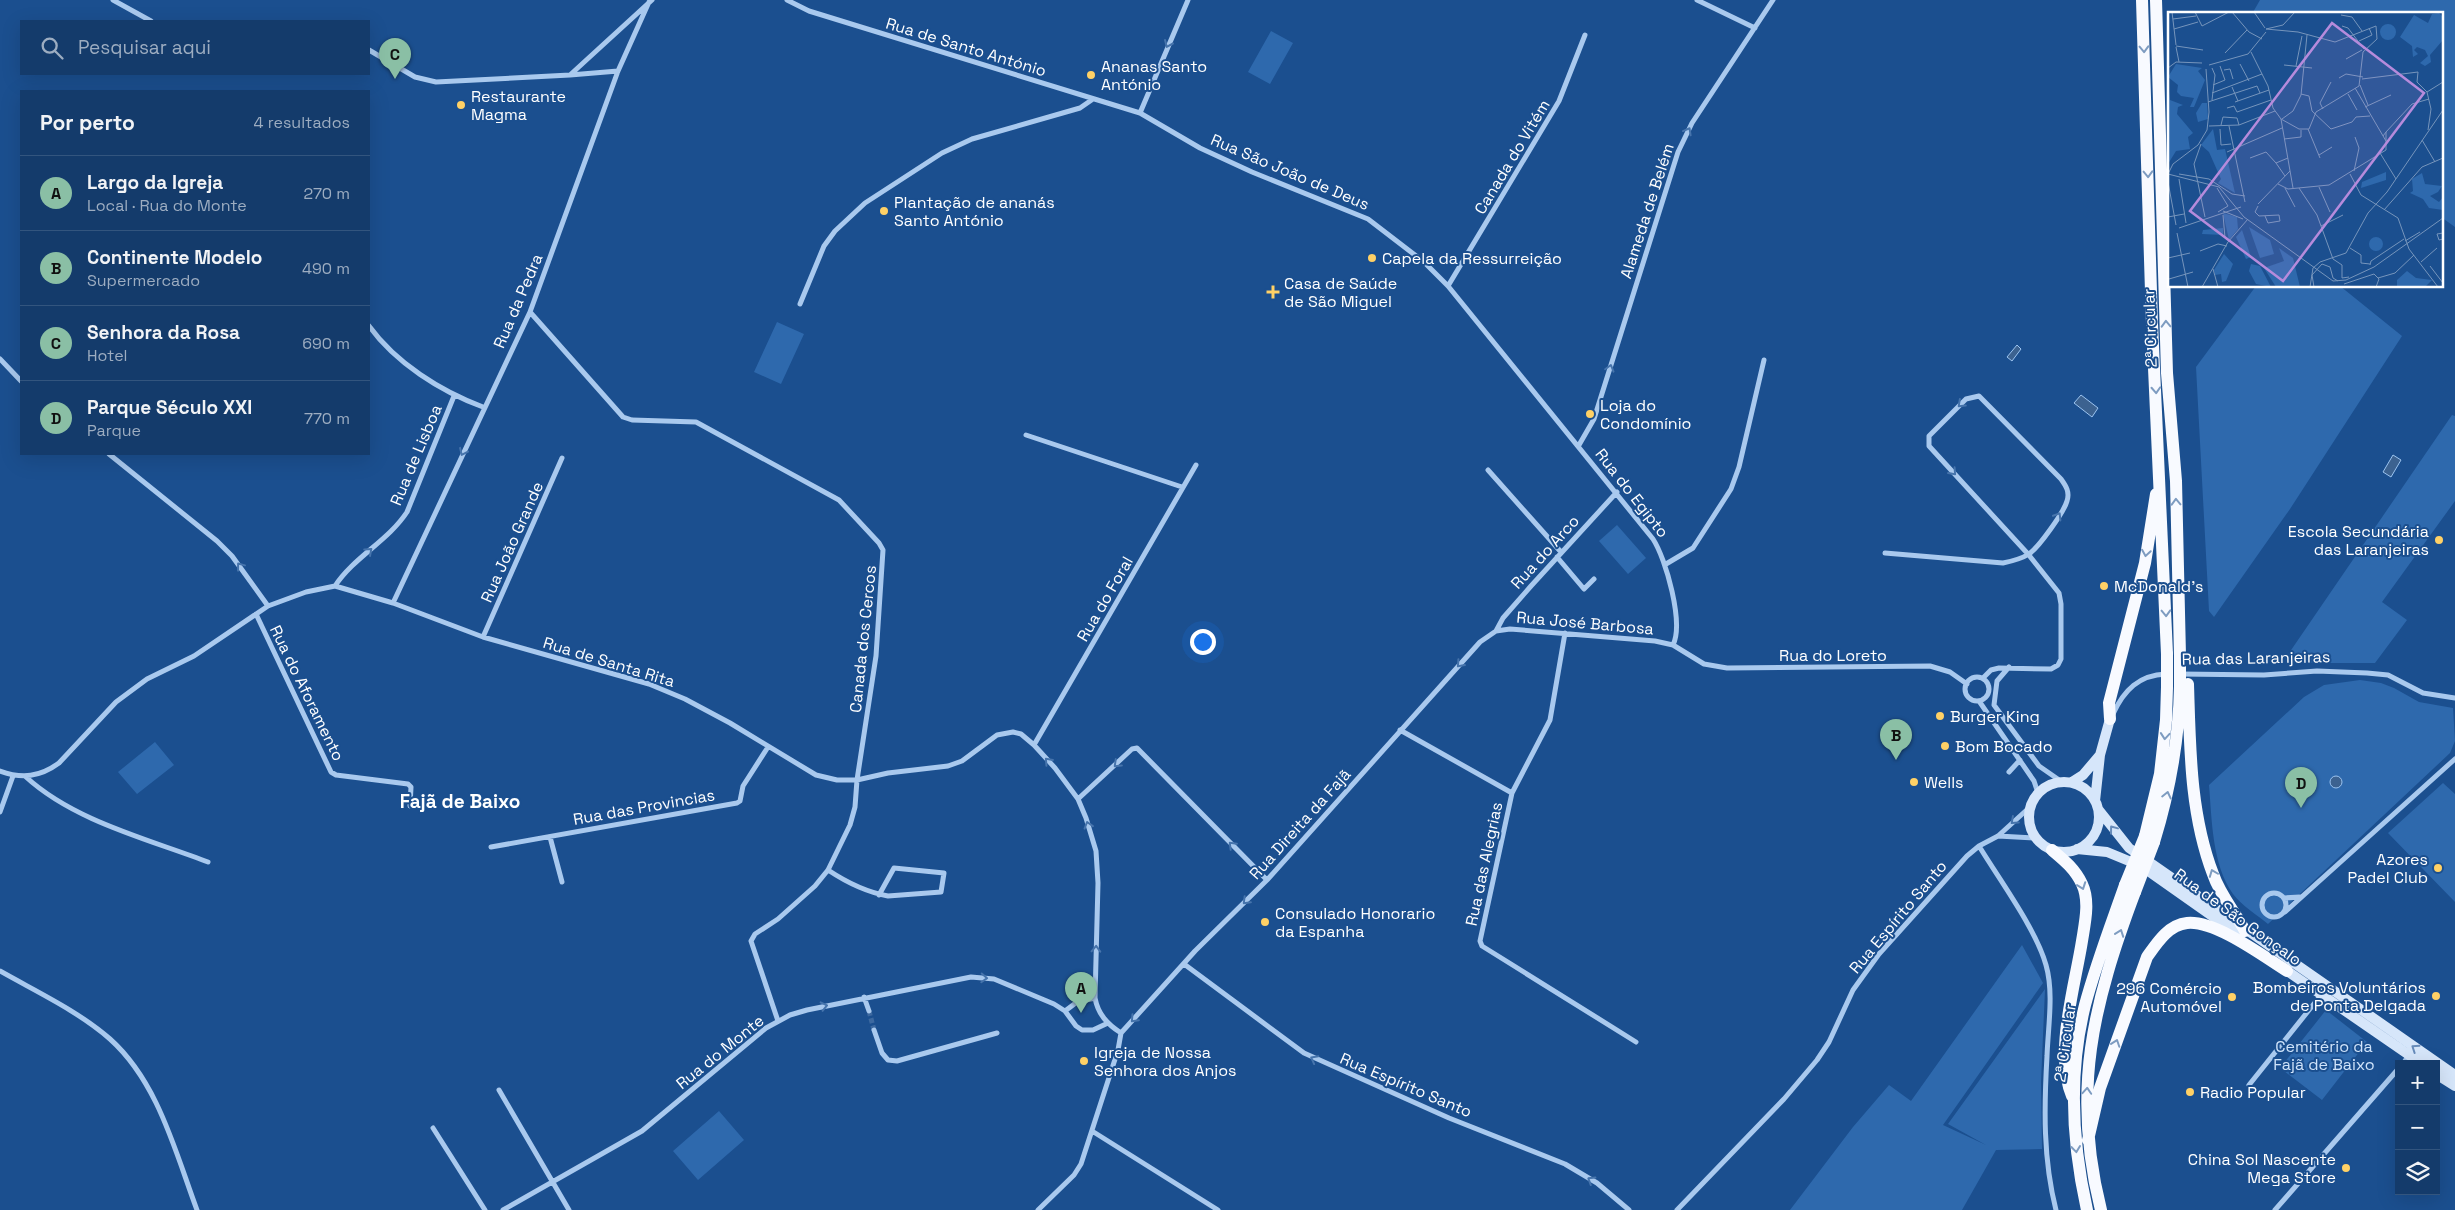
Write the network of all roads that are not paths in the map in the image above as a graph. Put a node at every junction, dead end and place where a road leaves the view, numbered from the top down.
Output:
1 (113, 0) edge
2 (787, 0) edge
3 (1188, 0) edge
4 (1697, 0) edge
5 (1773, 0) edge
6 (2142, 0) edge
7 (2156, 0) edge
8 (650, 1) edge
9 (149, 20) edge
10 (1755, 28) junction
11 (1585, 35) dead end
12 (370, 51) edge
13 (618, 71) junction
14 (570, 75) junction
15 (1093, 99) junction
16 (1140, 113) junction
17 (1448, 286) junction
18 (800, 304) dead end
19 (530, 312) junction
20 (370, 327) edge
21 (0, 359) edge
22 (1764, 360) dead end
23 (20, 380) edge
24 (454, 396) junction
25 (483, 407) junction
26 (1026, 435) dead end
27 (1579, 445) junction
28 (110, 455) edge
29 (562, 458) dead end
30 (1196, 464) dead end
31 (1488, 470) dead end
32 (2160, 477) junction
33 (1182, 487) junction
34 (1617, 492) junction
35 (1561, 552) junction
36 (1884, 553) dead end
37 (2028, 554) junction
38 (1557, 557) junction
39 (1666, 564) junction
40 (1594, 579) dead end
41 (335, 586) junction
42 (393, 603) junction
43 (268, 606) junction
44 (256, 614) junction
45 (1496, 631) junction
46 (1565, 633) junction
47 (483, 637) junction
48 (1673, 645) junction
49 (2173, 655) junction
50 (2009, 667) junction
51 (1983, 678) junction
52 (1966, 684) junction
53 (2178, 686) junction
54 (1986, 697) junction
55 (2455, 698) edge
56 (1979, 701) junction
57 (1994, 705) junction
58 (2110, 719) junction
59 (1400, 730) junction
60 (1034, 745) junction
61 (768, 746) junction
62 (2100, 755) junction
63 (2455, 759) edge
64 (2020, 760) junction
65 (0, 771) edge
66 (2009, 772) dead end
67 (13, 776) junction
68 (26, 777) junction
69 (857, 780) junction
70 (2067, 782) junction
71 (2038, 792) junction
72 (1512, 794) junction
73 (1078, 799) junction
74 (2097, 805) junction
75 (410, 806) dead end
76 (2030, 807) junction
77 (0, 812) edge
78 (1998, 836) junction
79 (550, 837) junction
80 (2036, 838) junction
81 (1979, 846) junction
82 (492, 847) dead end
83 (2052, 850) junction
84 (2077, 850) junction
85 (208, 862) dead end
86 (828, 870) junction
87 (1266, 880) junction
88 (562, 882) dead end
89 (2130, 888) junction
90 (879, 895) junction
91 (2301, 897) junction
92 (2284, 898) junction
93 (2285, 912) junction
94 (2245, 931) junction
95 (1184, 964) junction
96 (0, 971) edge
97 (2287, 971) junction
98 (2321, 995) junction
99 (864, 997) junction
100 (1095, 998) junction
101 (869, 1011) tunnel mouth
102 (1065, 1011) junction
103 (778, 1021) junction
104 (1108, 1023) junction
105 (874, 1030) tunnel mouth
106 (997, 1032) dead end
107 (1120, 1033) junction
108 (1636, 1042) dead end
109 (2406, 1059) edge
110 (2395, 1073) edge
111 (2455, 1075) edge
112 (2440, 1077) edge
113 (2249, 1085) dead end
114 (2455, 1086) edge
115 (499, 1090) dead end
116 (2074, 1101) junction
117 (433, 1128) dead end
118 (1092, 1132) junction
119 (2088, 1140) junction
120 (554, 1182) junction
121 (197, 1210) edge
122 (485, 1210) edge
123 (503, 1210) edge
124 (569, 1210) edge
125 (1038, 1210) edge
126 (1218, 1210) edge
127 (1629, 1210) edge
128 (1678, 1210) edge
129 (2056, 1210) edge
130 (2087, 1210) edge
131 (2101, 1210) edge
132 (2275, 1210) edge

1 - 9 street
2 - 15 street, Rua de Santo António
3 -> 16 street
4 - 10 street
5 - 10 street, Alameda de Belém
6 -> 32 highway, 2ª Circular
49 -> 7 highway, 2ª Circular
8 - 13 street, Rua da Pedra
8 - 14 street
27 -> 10 street, Alameda de Belém
11 - 17 street, Canada do Vitém
12 - 14 street
13 - 14 street
13 - 19 street, Rua da Pedra
15 - 16 street, Rua de Santo António
15 - 18 street
16 - 17 street, Rua São João de Deus
17 - 27 street, Rua São João de Deus
19 - 25 street, Rua da Pedra
19 - 69 street, Canada dos Cercos
20 - 24 street
21 - 23 street
22 - 39 street
24 - 25 street
41 -> 24 street, Rua de Lisboa
25 -> 42 street, Rua da Pedra
26 - 33 street
27 - 34 street, Rua do Egipto
43 -> 28 street
29 - 47 street, Rua João Grande
30 - 33 street, Rua do Foral
31 - 35 street
32 -> 49 highway, 2ª Circular
32 -> 58 highway
33 - 60 street, Rua do Foral
34 - 35 street, Rua do Arco
34 - 39 street, Rua do Egipto
35 - 38 street, Rua do Arco
36 - 37 street
37 -> 37 street
37 - 50 street
38 - 40 street
38 - 45 street, Rua do Arco
39 - 48 street, Rua do Egipto
41 - 42 street, Rua de Santa Rita
41 - 43 street, Rua de Santa Rita
42 - 47 street, Rua de Santa Rita
43 - 44 street, Rua de Santa Rita
44 - 68 street, Rua de Santa Rita
44 - 75 street, Rua do Aforamento
45 - 46 street, Rua José Barbosa
45 -> 59 street, Rua Direita da Fajã
46 - 48 street, Rua José Barbosa
46 - 72 street
47 - 61 street, Rua de Santa Rita
48 - 52 street, Rua do Loreto
49 - 53 highway, bridge
50 - 51 street
50 - 57 street
51 - 52 street
51 - 54 street
52 - 56 street
53 - 89 highway, bridge
94 -> 53 highway
54 - 56 street
54 - 57 street
55 - 58 street, Rua das Laranjeiras
56 - 64 street
57 - 70 street
58 - 62 main road, Rua das Laranjeiras
59 - 72 street, Rua das Alegrias
59 - 87 street, Rua Direita da Fajã
60 - 69 street, Rua de Santa Rita
73 -> 60 street
61 - 69 street, Rua de Santa Rita
61 - 79 street, Rua das Provincias
62 - 70 main road, Rua das Laranjeiras
62 - 74 main road, Rua das Laranjeiras
63 - 91 street
64 - 66 street
64 - 71 street
65 - 67 street
67 - 68 street
67 - 77 street
68 - 85 street
69 - 86 street, Canada dos Cercos
70 - 71 main road
70 - 74 main road
71 - 76 main road
72 - 108 street, Rua das Alegrias
87 -> 73 street
100 -> 73 street
74 - 84 main road
94 -> 74 main road, Rua de São Gonçalo
76 -> 78 street, Rua Espírito Santo
76 - 80 main road
78 - 80 street
78 - 81 street, Rua Espírito Santo
79 - 82 street, Rua das Provincias
79 - 88 street
80 - 83 main road
81 - 128 street, Rua Espírito Santo
81 - 129 street
83 - 84 main road
83 -> 116 highway
84 - 97 main road, Rua de São Gonçalo
86 - 90 street
86 - 103 street, Canada dos Cercos
87 -> 95 street, Rua Direita da Fajã
89 - 116 highway, 2ª Circular
119 -> 89 highway, 2ª Circular
90 - 90 street
91 - 92 street
91 - 93 street
92 - 93 street
92 - 93 street
111 -> 94 main road, Rua de São Gonçalo
95 -> 107 street, Rua Direita da Fajã
127 -> 95 street, Rua Espírito Santo
96 - 121 street
97 - 98 main road, Rua de São Gonçalo
119 -> 97 highway
98 - 109 main road, Rua de São Gonçalo
98 - 113 street
99 - 101 street
99 -> 102 street, Rua do Monte
103 -> 99 street, Rua do Monte
100 - 102 street
100 - 104 street
102 - 104 street, Rua do Monte
103 - 120 street, Rua do Monte
104 - 107 street
105 - 106 street
107 - 118 street
110 - 132 street
112 - 114 main road
115 - 120 street
116 -> 130 highway, 2ª Circular
117 - 122 street
118 - 125 street
118 - 126 street
119 - 131 highway, 2ª Circular
120 - 123 street, Rua do Monte
120 - 124 street

